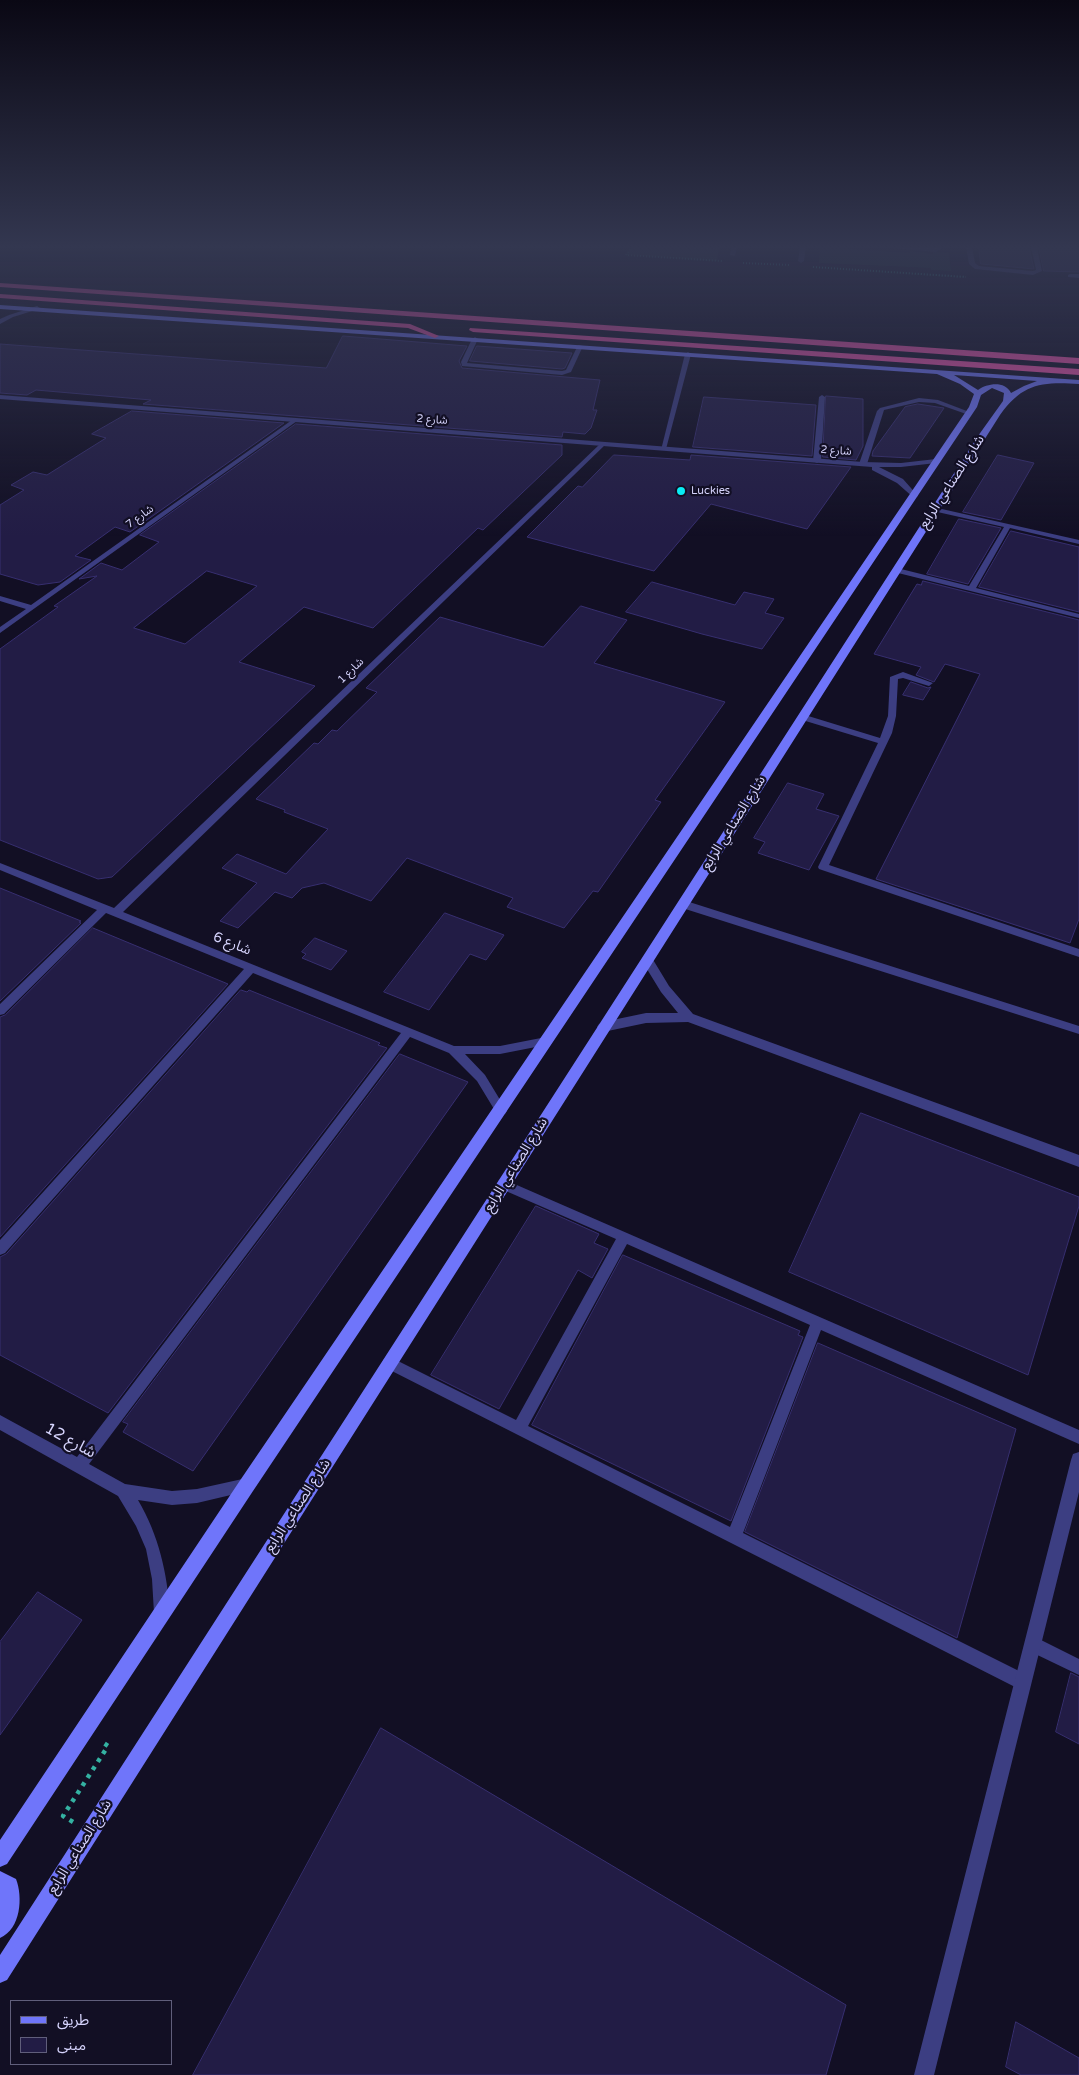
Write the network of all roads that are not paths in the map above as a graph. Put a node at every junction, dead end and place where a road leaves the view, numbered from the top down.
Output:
1 (473, 344) edge
2 (548, 344) edge
3 (670, 344) edge
4 (835, 344) edge
5 (580, 346) junction
6 (688, 354) junction
7 (1079, 361) edge
8 (934, 371) junction
9 (1079, 372) edge
10 (1052, 380) junction
11 (1079, 382) edge
12 (978, 394) junction
13 (0, 397) edge
14 (822, 397) dead end
15 (1006, 400) junction
16 (969, 414) junction
17 (294, 421) junction
18 (602, 445) junction
19 (663, 449) junction
20 (818, 461) junction
21 (936, 461) junction
22 (863, 464) junction
23 (914, 496) junction
24 (936, 509) junction
25 (1008, 526) junction
26 (1079, 542) edge
27 (897, 570) junction
28 (971, 589) junction
29 (0, 598) edge
30 (32, 608) junction
31 (1079, 616) edge
32 (0, 631) edge
33 (929, 683) dead end
34 (802, 717) junction
35 (883, 742) junction
36 (0, 866) edge
37 (683, 904) junction
38 (105, 908) junction
39 (116, 913) junction
40 (1079, 953) edge
41 (648, 961) junction
42 (251, 968) junction
43 (0, 1011) edge
44 (689, 1017) junction
45 (603, 1027) junction
46 (1079, 1030) edge
47 (408, 1032) junction
48 (546, 1041) junction
49 (453, 1050) junction
50 (501, 1111) junction
51 (1079, 1161) edge
52 (503, 1184) junction
53 (624, 1237) junction
54 (0, 1249) edge
55 (818, 1322) junction
56 (389, 1362) junction
57 (0, 1422) edge
58 (519, 1428) junction
59 (1079, 1437) edge
60 (1079, 1460) edge
61 (79, 1466) junction
62 (247, 1486) junction
63 (124, 1491) junction
64 (734, 1536) junction
65 (162, 1614) junction
66 (1033, 1644) junction
67 (1079, 1666) edge
68 (1023, 1682) junction
69 (0, 1857) edge
70 (0, 1881) edge
71 (0, 1928) edge
72 (0, 1973) edge
73 (924, 2075) edge

1 - 5 lane
2 - 5 main road
3 - 9 highway
4 - 7 highway
5 - 6 main road
6 - 8 main road
6 - 19 lane
8 - 10 main road
8 - 12 main road
10 - 11 main road
10 - 15 main road, شارع الصناعي الرابع
12 - 15 main road
12 - 16 main road, شارع الصناعي الرابع
13 - 17 street, شارع 2
14 - 20 lane
15 - 24 main road, شارع الصناعي الرابع
16 - 21 main road, شارع الصناعي الرابع
16 - 22 lane
17 - 18 street, شارع 2
17 - 30 lane, شارع 7
18 - 19 street, شارع 2
18 - 39 lane, شارع 1
19 - 20 street, شارع 2
20 - 22 street, شارع 2
21 - 22 street, شارع 2
21 - 23 main road, شارع الصناعي الرابع
22 - 23 street, شارع 2
23 - 48 main road, شارع الصناعي الرابع
24 - 25 lane
24 - 27 main road, شارع الصناعي الرابع
25 - 26 lane
25 - 28 lane
27 - 28 lane
27 - 34 main road, شارع الصناعي الرابع
28 - 31 lane
29 - 30 lane
30 - 32 lane, شارع 7
33 - 35 lane
34 - 35 lane
34 - 37 main road, شارع الصناعي الرابع
35 - 40 lane
36 - 38 lane, شارع 6
37 - 41 main road, شارع الصناعي الرابع
37 - 46 lane
38 - 39 lane, شارع 6
38 - 43 lane
39 - 42 lane, شارع 6
41 - 44 street
41 - 45 main road, شارع الصناعي الرابع
42 - 47 lane, شارع 6
42 - 54 lane
44 - 45 street
44 - 51 street
45 - 52 main road, شارع الصناعي الرابع
47 - 49 lane, شارع 6
47 - 61 lane
48 - 49 lane, شارع 6
48 - 50 main road, شارع الصناعي الرابع
49 - 50 lane, شارع 6
50 - 62 main road, شارع الصناعي الرابع
52 - 53 lane
52 - 56 main road, شارع الصناعي الرابع
53 - 55 lane
53 - 58 lane
55 - 59 lane
55 - 64 lane
56 - 58 lane
56 - 72 main road, شارع الصناعي الرابع
57 - 61 lane, شارع 12
58 - 64 lane
60 - 66 street
61 - 63 lane, شارع 12
62 - 63 lane, شارع 12
62 - 65 main road, شارع الصناعي الرابع
63 - 65 lane, شارع 12
64 - 68 lane
65 - 69 main road, شارع الصناعي الرابع
66 - 67 lane
66 - 68 street
68 - 73 street
70 - 71 main road

